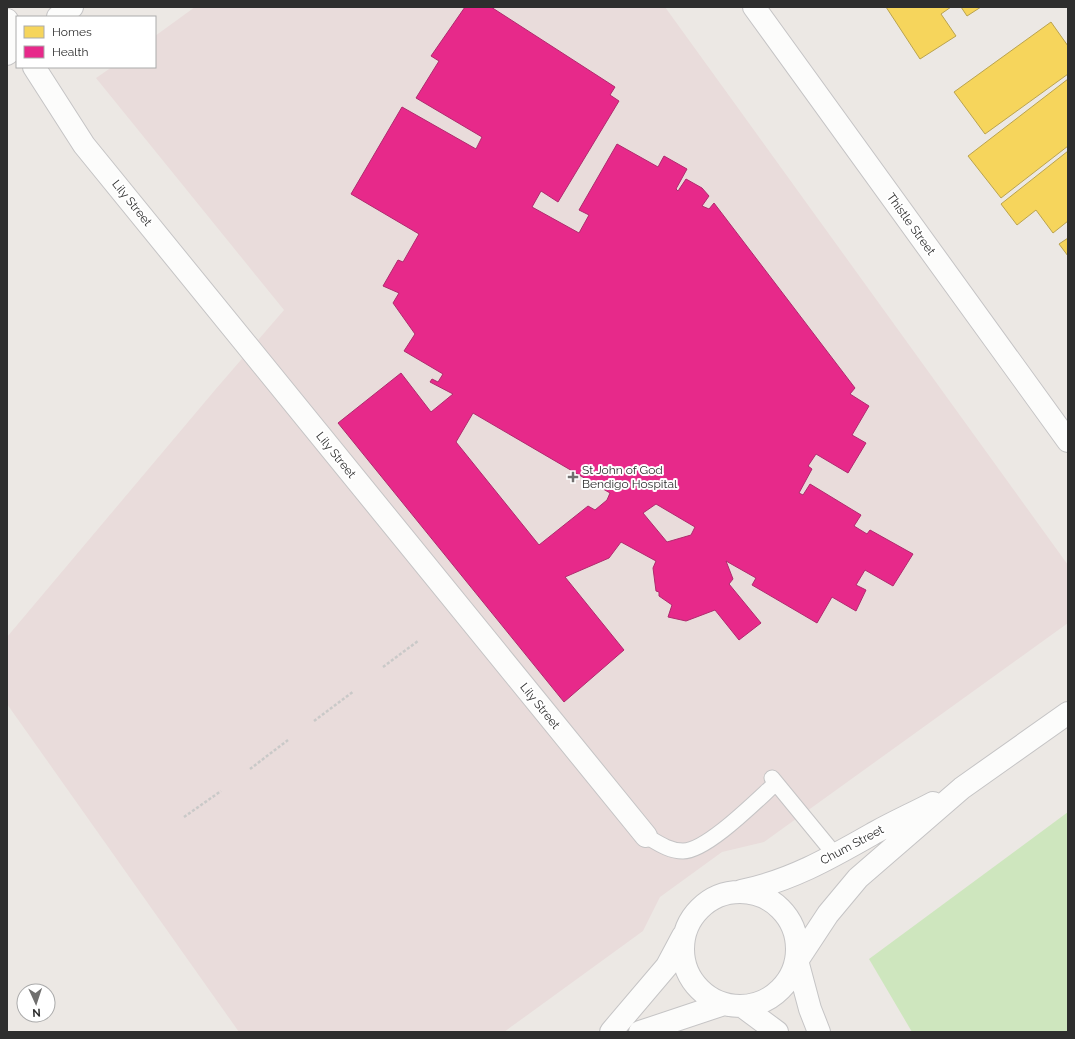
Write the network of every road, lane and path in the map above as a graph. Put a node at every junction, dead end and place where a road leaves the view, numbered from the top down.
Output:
1 (72, 7) edge
2 (754, 7) edge
3 (59, 16) edge
4 (7, 20) edge
5 (16, 35) edge
6 (16, 47) edge
7 (7, 54) edge
8 (35, 68) edge
9 (1068, 441) edge
10 (418, 641) dead end
11 (383, 667) dead end
12 (354, 691) dead end
13 (1068, 713) edge
14 (314, 721) dead end
15 (288, 740) dead end
16 (250, 769) dead end
17 (962, 788) junction
18 (221, 792) dead end
19 (184, 817) dead end
20 (646, 836) joint
21 (836, 856) junction
22 (738, 892) junction
23 (685, 933) junction
24 (798, 961) junction
25 (733, 1005) junction
26 (612, 1032) edge
27 (640, 1032) edge
28 (777, 1032) edge
29 (819, 1032) edge

1 - 3 street
2 - 9 street, Thistle Street
4 - 5 street
6 - 7 street
8 - 20 street, Lily Street
10 - 11 path
12 - 14 path
13 - 17 street, Chum Street
15 - 16 path
17 - 21 street, Chum Street
17 - 24 street, Chum Street
18 - 19 path
20 - 21 lane
21 - 22 street, Chum Street
22 - 23 street
22 - 24 street
23 - 25 street
23 - 26 street
24 - 25 street
24 - 29 street
25 - 27 street
25 - 28 street

